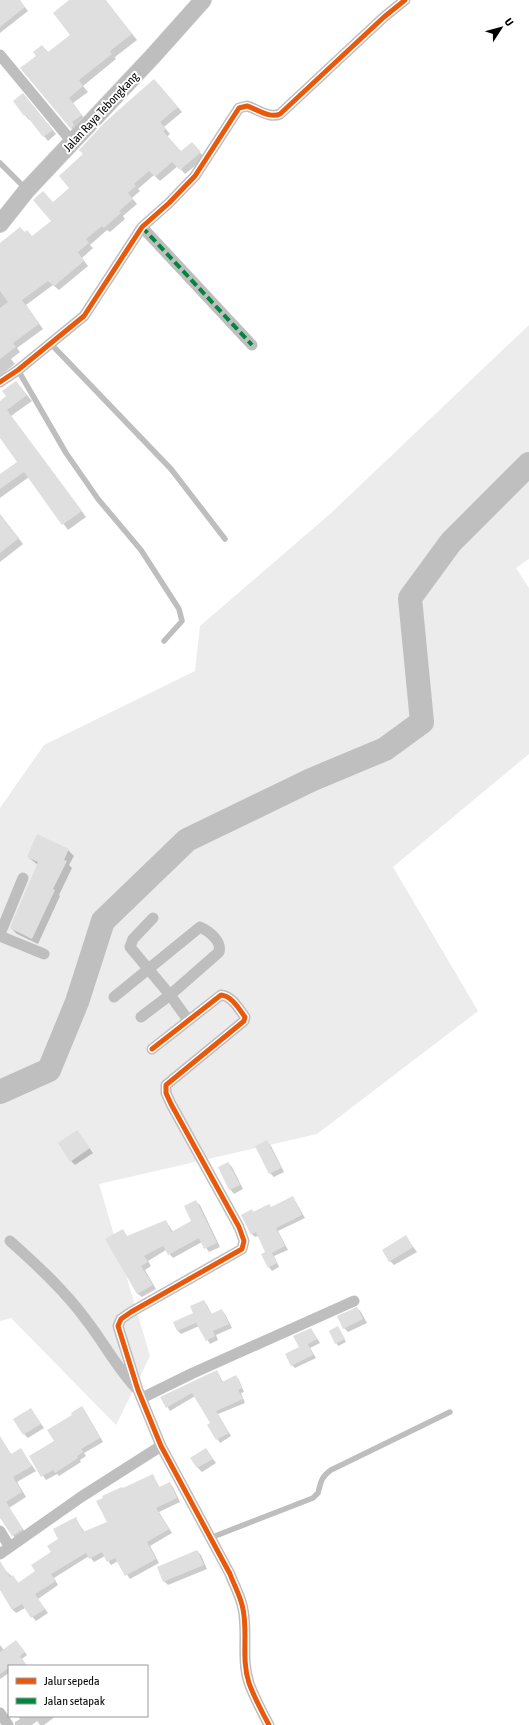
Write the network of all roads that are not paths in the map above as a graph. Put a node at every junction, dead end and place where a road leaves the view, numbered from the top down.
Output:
1 (202, 0) edge
2 (405, 0) edge
3 (0, 55) edge
4 (73, 142) junction
5 (0, 163) edge
6 (28, 190) junction
7 (0, 224) edge
8 (142, 227) junction
9 (51, 344) junction
10 (252, 345) dead end
11 (18, 370) junction
12 (0, 382) edge
13 (225, 539) dead end
14 (164, 641) dead end
15 (23, 878) dead end
16 (153, 918) dead end
17 (0, 935) edge
18 (44, 954) dead end
19 (149, 969) junction
20 (170, 995) junction
21 (114, 997) dead end
22 (141, 1017) dead end
23 (188, 1020) junction
24 (152, 1049) dead end
25 (10, 1241) dead end
26 (354, 1301) dead end
27 (140, 1394) junction
28 (450, 1412) dead end
29 (161, 1446) junction
30 (0, 1531) edge
31 (210, 1538) junction
32 (10, 1546) junction
33 (0, 1554) edge
34 (0, 1713) edge
35 (8, 1725) edge
36 (269, 1725) edge

1 - 4 main road, Jalan Raya Tebongkang
2 - 8 street
3 - 4 street
4 - 6 main road, Jalan Raya Tebongkang
5 - 6 lane
6 - 7 main road, Jalan Raya Tebongkang
8 - 9 street
8 - 10 street
9 - 11 street
9 - 13 lane
11 - 12 street
11 - 14 lane
15 - 17 street
16 - 19 street
17 - 18 street
19 - 20 street
19 - 20 street
19 - 21 street
20 - 22 street
20 - 23 street
23 - 24 street
23 - 27 street
25 - 27 street
26 - 27 street
27 - 29 street
28 - 31 lane
29 - 31 street
29 - 32 street
30 - 32 street
31 - 36 street
32 - 33 street
34 - 35 street

